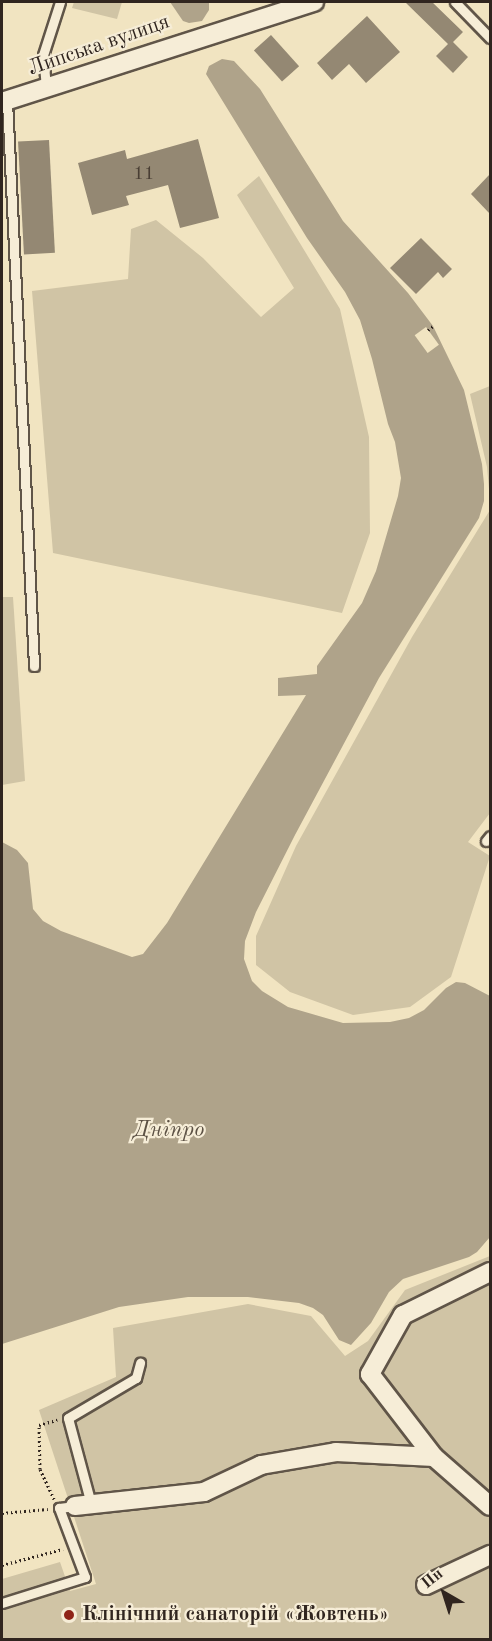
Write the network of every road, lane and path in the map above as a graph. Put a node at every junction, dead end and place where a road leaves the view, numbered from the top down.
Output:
1 (60, 2) edge
2 (314, 2) edge
3 (455, 2) edge
4 (289, 5) edge
5 (490, 38) edge
6 (46, 88) junction
7 (4, 102) edge
8 (433, 326) dead end
9 (428, 330) dead end
10 (34, 666) dead end
11 (490, 1272) edge
12 (140, 1363) dead end
13 (68, 1418) junction
14 (434, 1457) junction
15 (75, 1506) junction
16 (490, 1506) edge
17 (2, 1513) edge
18 (73, 1547) junction
19 (490, 1555) edge
20 (2, 1565) edge
21 (426, 1585) dead end
22 (2, 1603) edge

1 - 6 lane
2 - 4 street, Липська вулиця
3 - 5 lane
4 - 6 street, Липська вулиця
6 - 7 street, Липська вулиця
7 - 10 lane
8 - 9 path
11 - 14 street
12 - 13 lane
13 - 15 lane
13 - 15 path
14 - 15 street
14 - 16 street
15 - 17 path
15 - 18 lane
18 - 20 path
18 - 22 lane
19 - 21 street

